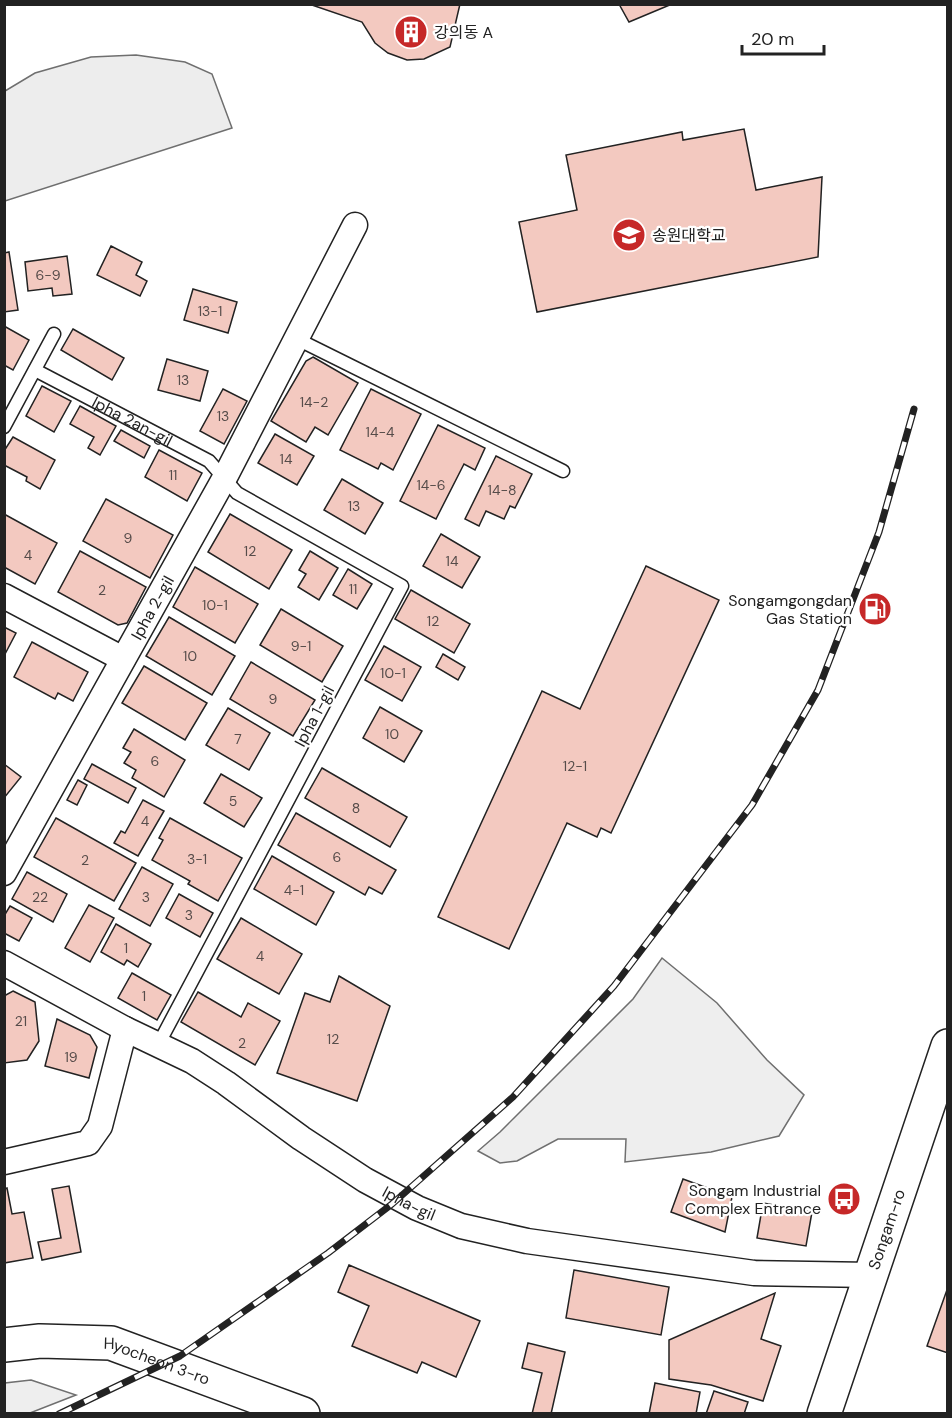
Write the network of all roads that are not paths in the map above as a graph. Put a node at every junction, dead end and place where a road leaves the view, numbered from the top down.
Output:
1 (356, 225) dead end
2 (54, 334) dead end
3 (297, 339) junction
4 (34, 370) junction
5 (4, 427) edge
6 (563, 471) dead end
7 (224, 479) junction
8 (4, 596) edge
9 (123, 659) junction
10 (4, 873) edge
11 (4, 963) edge
12 (125, 1029) junction
13 (158, 1045) junction
14 (948, 1046) edge
15 (4, 1162) edge
16 (872, 1275) junction
17 (4, 1345) edge
18 (303, 1413) edge
19 (824, 1413) edge

1 - 3 street, Ipha 2-gil
2 - 4 lane
3 - 6 lane
3 - 7 street, Ipha 2-gil
4 - 5 lane
4 - 7 lane, Ipha 2an-gil
7 - 9 street, Ipha 2-gil
7 - 13 lane, Ipha 1-gil
8 - 9 street
9 - 10 street, Ipha 2-gil
11 - 12 street, Ipha-gil
12 - 13 street, Ipha-gil
12 - 15 street
13 - 16 street, Ipha-gil
14 - 16 main road, Songam-ro
16 - 19 main road, Songam-ro
17 - 18 main road, Hyocheon 3-ro

